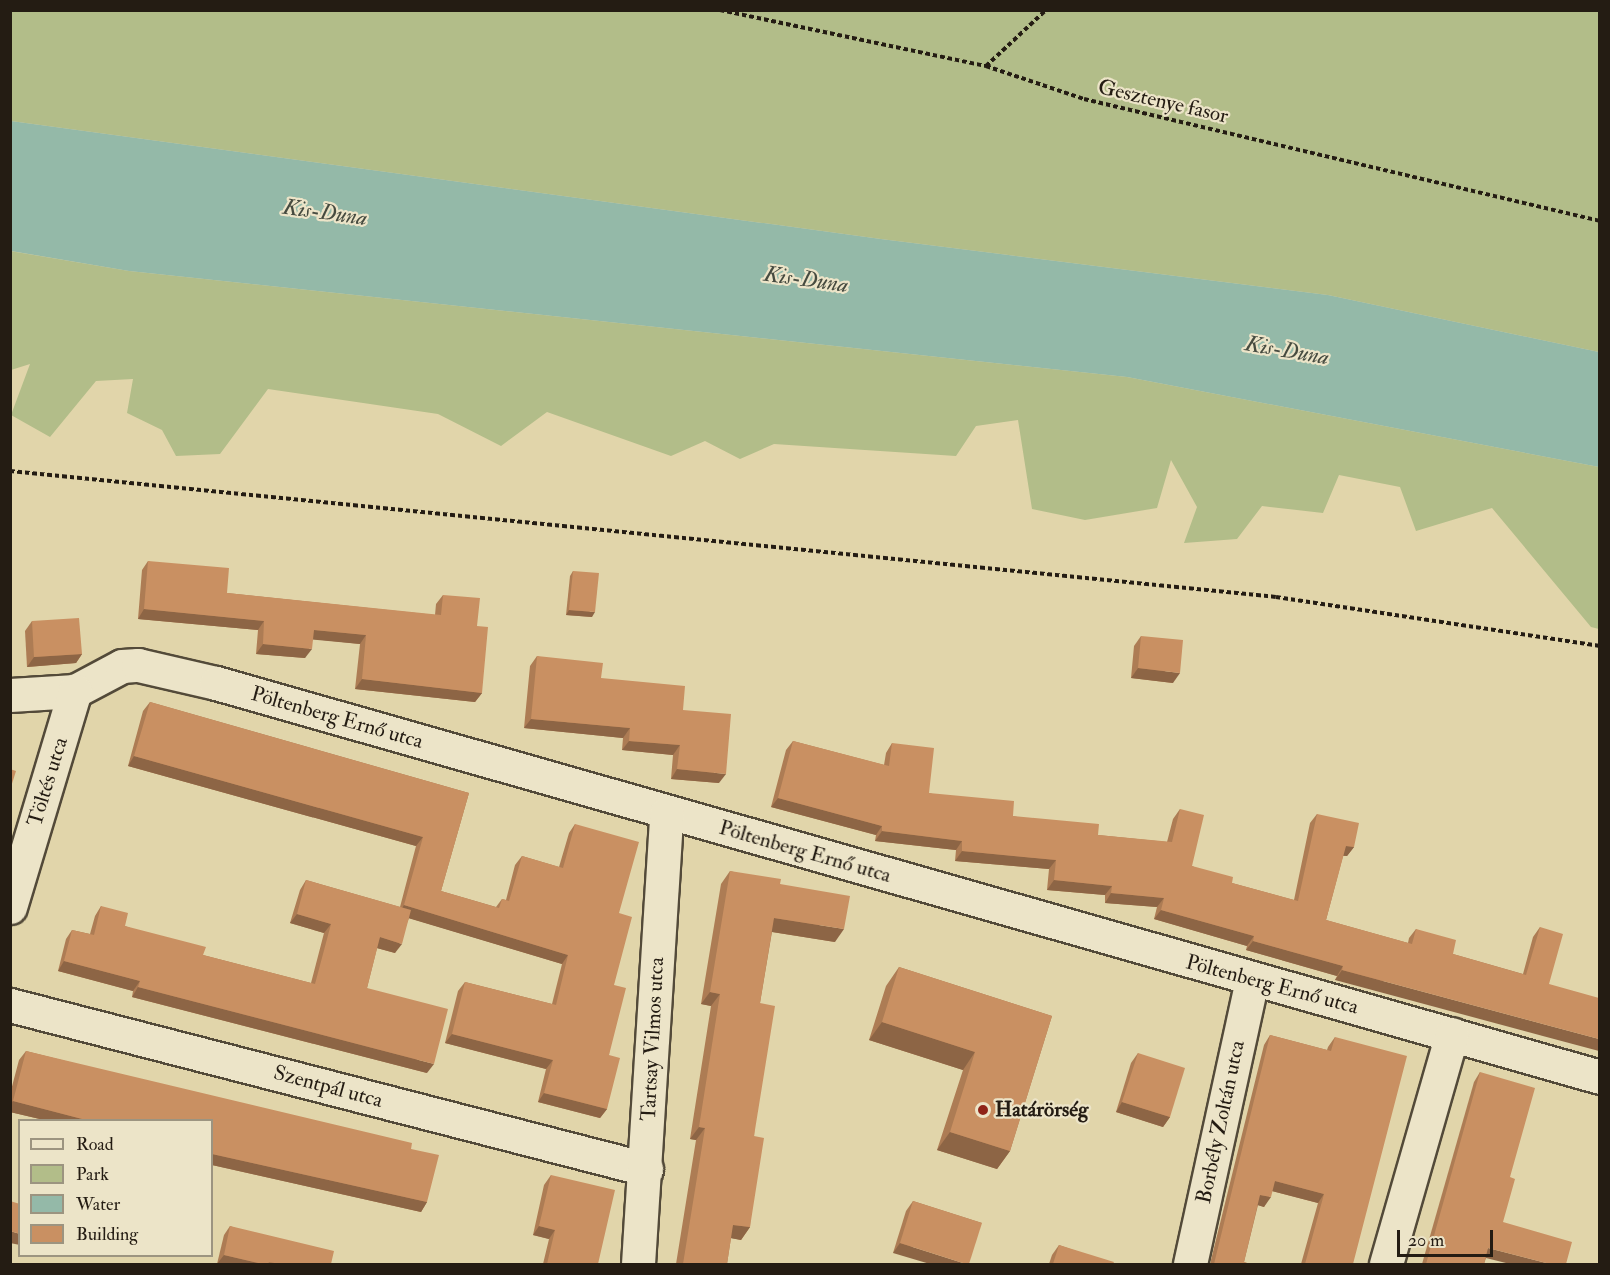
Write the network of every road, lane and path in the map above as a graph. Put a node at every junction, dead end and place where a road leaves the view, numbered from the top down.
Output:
1 (720, 10) edge
2 (1046, 10) edge
3 (986, 66) junction
4 (1599, 221) edge
5 (10, 471) edge
6 (1599, 646) edge
7 (75, 691) junction
8 (10, 695) edge
9 (666, 813) junction
10 (10, 907) edge
11 (1252, 980) junction
12 (10, 1005) edge
13 (1452, 1034) junction
14 (1599, 1077) edge
15 (646, 1169) junction
16 (638, 1264) edge
17 (1190, 1264) edge
18 (1386, 1264) edge

1 - 3 path, Gesztenye fasor
2 - 3 path
3 - 4 path, Gesztenye fasor
5 - 6 path
7 - 8 street, Pöltenberg Ernő utca
7 - 9 street, Pöltenberg Ernő utca
7 - 10 street, Töltés utca
9 - 11 street, Pöltenberg Ernő utca
9 - 15 street, Tartsay Vilmos utca
11 - 13 street, Pöltenberg Ernő utca
11 - 17 street, Borbély Zoltán utca
12 - 15 street, Szentpál utca
13 - 14 street, Pöltenberg Ernő utca
13 - 18 street
15 - 16 street, Tartsay Vilmos utca

